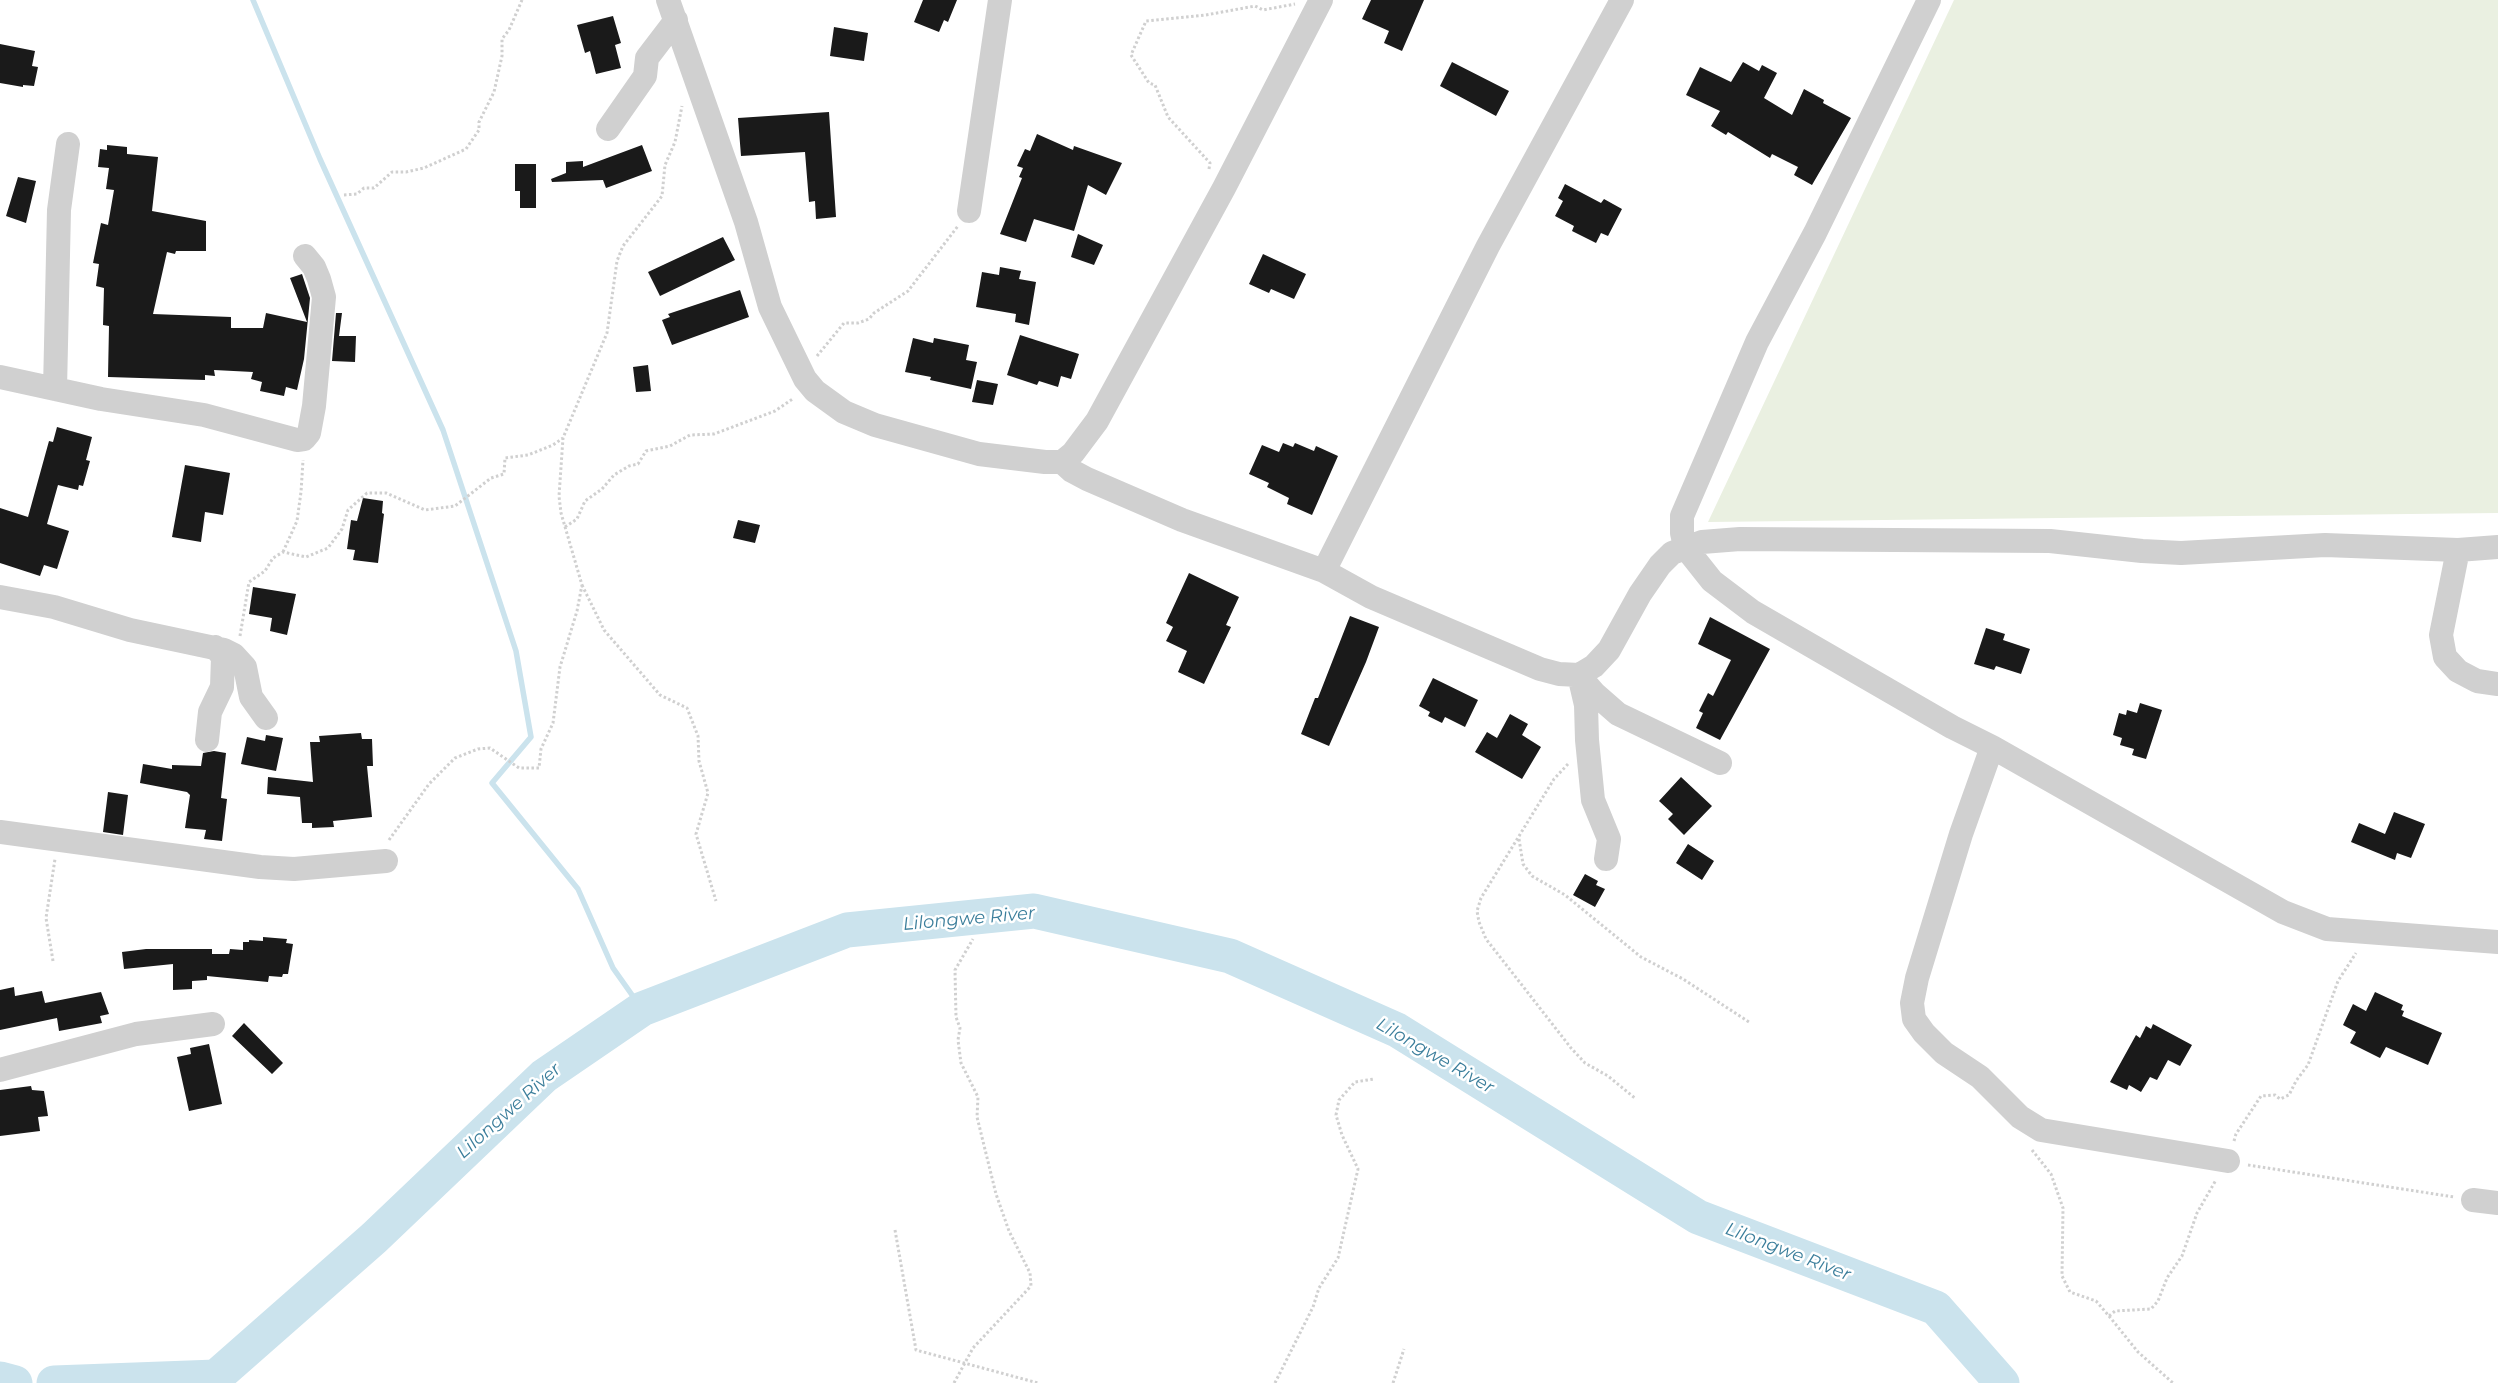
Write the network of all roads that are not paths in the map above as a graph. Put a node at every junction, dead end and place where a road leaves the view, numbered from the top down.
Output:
1 (1000, 0) edge
2 (1321, 0) edge
3 (1622, 0) edge
4 (1929, 0) edge
5 (672, 10) edge
6 (608, 129) dead end
7 (68, 144) dead end
8 (970, 211) road end
9 (305, 256) dead end
10 (0, 377) edge
11 (56, 389) junction
12 (1062, 462) junction
13 (1685, 547) junction
14 (2498, 548) edge
15 (2458, 550) junction
16 (1324, 571) junction
17 (0, 597) edge
18 (220, 649) junction
19 (1579, 675) junction
20 (2498, 684) edge
21 (266, 718) dead end
22 (207, 740) dead end
23 (1992, 747) junction
24 (1720, 763) dead end
25 (0, 832) edge
26 (1606, 859) dead end
27 (386, 861) road end
28 (2498, 942) edge
29 (213, 1024) dead end
30 (0, 1070) edge
31 (2228, 1162) road end
32 (2473, 1200) road end
33 (2498, 1203) edge

1 - 8 street
2 - 12 street
3 - 16 street
4 - 13 street
5 - 6 street
5 - 12 street
7 - 11 street
9 - 11 street
10 - 11 street
12 - 16 street
13 - 15 street
13 - 19 street
13 - 23 street
14 - 15 street
15 - 20 street
16 - 19 street
17 - 18 street
18 - 21 street
18 - 22 street
19 - 24 street
19 - 26 street
23 - 28 street
23 - 31 street
25 - 27 street
29 - 30 street
32 - 33 street

